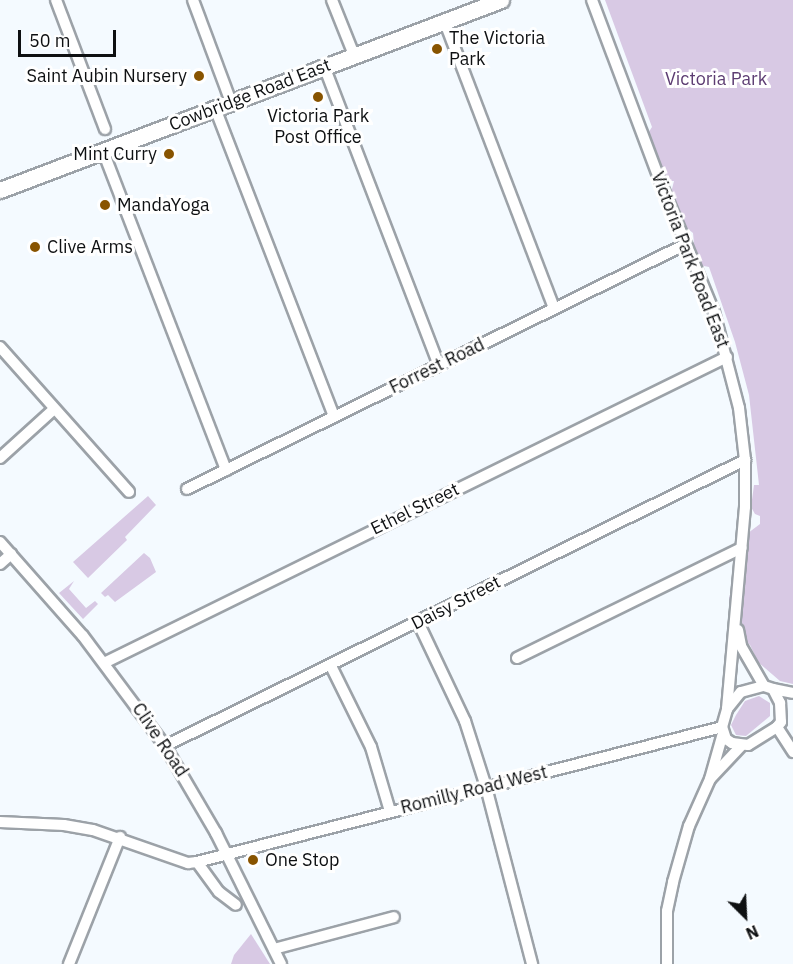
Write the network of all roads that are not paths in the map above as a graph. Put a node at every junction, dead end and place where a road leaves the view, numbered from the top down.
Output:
1 (56, 0) edge
2 (193, 0) edge
3 (332, 0) edge
4 (501, 0) edge
5 (592, 0) edge
6 (444, 20) junction
7 (354, 55) junction
8 (324, 66) junction
9 (231, 102) junction
10 (215, 108) junction
11 (105, 129) dead end
12 (103, 151) junction
13 (0, 190) edge
14 (686, 243) junction
15 (554, 308) junction
16 (0, 347) edge
17 (727, 357) junction
18 (439, 365) junction
19 (54, 408) junction
20 (334, 417) junction
21 (0, 458) edge
22 (745, 460) junction
23 (226, 470) junction
24 (187, 489) dead end
25 (129, 492) dead end
26 (0, 542) edge
27 (742, 548) junction
28 (11, 554) junction
29 (0, 564) edge
30 (738, 594) junction
31 (418, 622) junction
32 (517, 658) dead end
33 (104, 663) junction
34 (331, 666) junction
35 (768, 688) junction
36 (793, 693) edge
37 (727, 709) junction
38 (793, 717) edge
39 (779, 725) junction
40 (722, 730) junction
41 (165, 746) junction
42 (741, 746) junction
43 (793, 752) edge
44 (710, 779) junction
45 (486, 787) junction
46 (390, 811) junction
47 (0, 822) edge
48 (120, 837) junction
49 (227, 853) junction
50 (197, 862) junction
51 (236, 905) dead end
52 (394, 917) dead end
53 (274, 949) junction
54 (69, 964) edge
55 (281, 964) edge
56 (532, 964) edge
57 (668, 964) edge

1 - 11 street
2 - 9 street
3 - 7 street
4 - 6 street, Cowbridge Road East
5 - 14 street, Victoria Park Road East
6 - 7 street, Cowbridge Road East
6 - 15 street
7 - 8 street, Cowbridge Road East
8 - 9 street, Cowbridge Road East
8 - 18 street
9 - 10 street, Cowbridge Road East
10 - 12 street, Cowbridge Road East
10 - 20 street
12 - 13 street, Cowbridge Road East
12 - 23 street
14 - 15 street, Forrest Road
14 - 17 street, Victoria Park Road East
15 - 18 street, Forrest Road
16 - 19 street
17 - 22 street, Victoria Park Road East
17 - 33 street, Ethel Street
18 - 20 street, Forrest Road
19 - 21 street
19 - 25 street
20 - 23 street, Forrest Road
22 - 27 street, Victoria Park Road East
22 - 31 street, Daisy Street
23 - 24 street, Forrest Road
26 - 28 street, Clive Road
27 - 30 street, Victoria Park Road East
27 - 32 street
28 - 29 street
28 - 33 street, Clive Road
30 - 35 street
30 - 37 street, Victoria Park Road East
31 - 34 street, Daisy Street
31 - 45 street
33 - 41 street, Clive Road
34 - 41 street, Daisy Street
34 - 46 street
35 - 36 street
35 - 37 street
35 - 39 street
37 - 40 street
38 - 39 street
39 - 42 street
39 - 43 street
40 - 42 street
40 - 44 street
40 - 45 street, Romilly Road West
41 - 49 street, Clive Road
42 - 44 street
44 - 57 street
45 - 46 street, Romilly Road West
45 - 56 street
46 - 49 street, Romilly Road West
47 - 48 street
48 - 50 street
48 - 54 street
49 - 50 street, Romilly Road West
49 - 53 street, Clive Road
50 - 51 street
52 - 53 street
53 - 55 street, Clive Road

